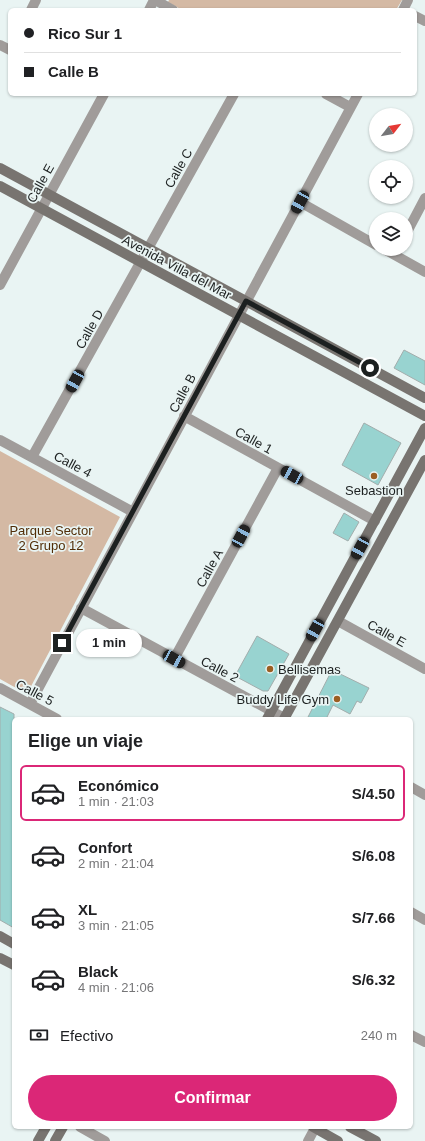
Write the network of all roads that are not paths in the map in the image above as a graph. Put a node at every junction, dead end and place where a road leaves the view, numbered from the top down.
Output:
1 (155, 0) edge
2 (170, 8) edge
3 (98, 96) edge
4 (233, 96) edge
5 (329, 96) edge
6 (357, 96) edge
7 (350, 108) junction
8 (0, 168) edge
9 (0, 186) edge
10 (49, 195) junction
11 (425, 198) edge
12 (300, 202) junction
13 (41, 209) junction
14 (413, 221) edge
15 (369, 241) edge
16 (145, 255) junction
17 (402, 256) edge
18 (425, 272) edge
19 (0, 286) edge
20 (246, 301) junction
21 (239, 315) junction
22 (425, 398) edge
23 (184, 416) junction
24 (425, 416) edge
25 (425, 428) edge
26 (0, 440) edge
27 (32, 457) junction
28 (425, 460) edge
29 (278, 468) junction
30 (133, 512) junction
31 (375, 520) junction
32 (81, 608) junction
33 (338, 621) junction
34 (174, 659) junction
35 (425, 669) edge
36 (0, 688) edge
37 (30, 704) junction
38 (269, 715) edge
39 (53, 717) edge
40 (286, 717) edge
41 (413, 788) edge
42 (425, 794) edge
43 (413, 913) edge
44 (425, 920) edge
45 (0, 936) edge
46 (12, 943) edge
47 (0, 958) edge
48 (12, 964) edge
49 (413, 1036) edge
50 (425, 1042) edge
51 (45, 1129) edge
52 (62, 1129) edge
53 (84, 1129) edge
54 (314, 1129) edge
55 (316, 1129) edge
56 (354, 1129) edge
57 (38, 1141) edge
58 (56, 1141) edge
59 (105, 1141) edge
60 (308, 1141) edge
61 (338, 1141) edge
62 (376, 1141) edge

1 - 2 street
3 - 10 street, Calle E
4 - 16 street, Calle C
5 - 7 street
6 - 7 street, Calle B
7 - 12 street, Calle B
8 - 10 street, Avenida Villa del Mar
9 - 13 street, Avenida Villa del Mar
10 - 13 street, Calle E
10 - 16 street, Avenida Villa del Mar
11 - 14 street
12 - 15 street
12 - 20 street, Calle B
13 - 16 street, Avenida Villa del Mar
13 - 19 street, Calle E
16 - 20 street, Avenida Villa del Mar
16 - 21 street, Avenida Villa del Mar
16 - 27 street, Calle D
17 - 18 street
20 - 21 street, Calle B
20 - 22 street, Avenida Villa del Mar
21 - 23 street, Calle B
21 - 24 street, Avenida Villa del Mar
23 - 29 street, Calle 1
23 - 30 street, Calle B
25 - 31 street
26 - 27 street, Calle 4
27 - 30 street, Calle 4
28 - 33 street
29 - 31 street, Calle 1
29 - 34 street, Calle A
30 - 32 street, Calle B
31 - 38 street
32 - 34 street, Calle 2
32 - 37 street, Calle B
33 - 35 street, Calle E
33 - 40 street
34 - 38 street, Calle 2
36 - 37 street, Calle 5
37 - 39 street, Calle 5
41 - 42 street
43 - 44 street
45 - 46 street
47 - 48 street
49 - 50 street
51 - 57 street
52 - 58 street
53 - 59 street
54 - 60 street
55 - 61 street
56 - 62 street

